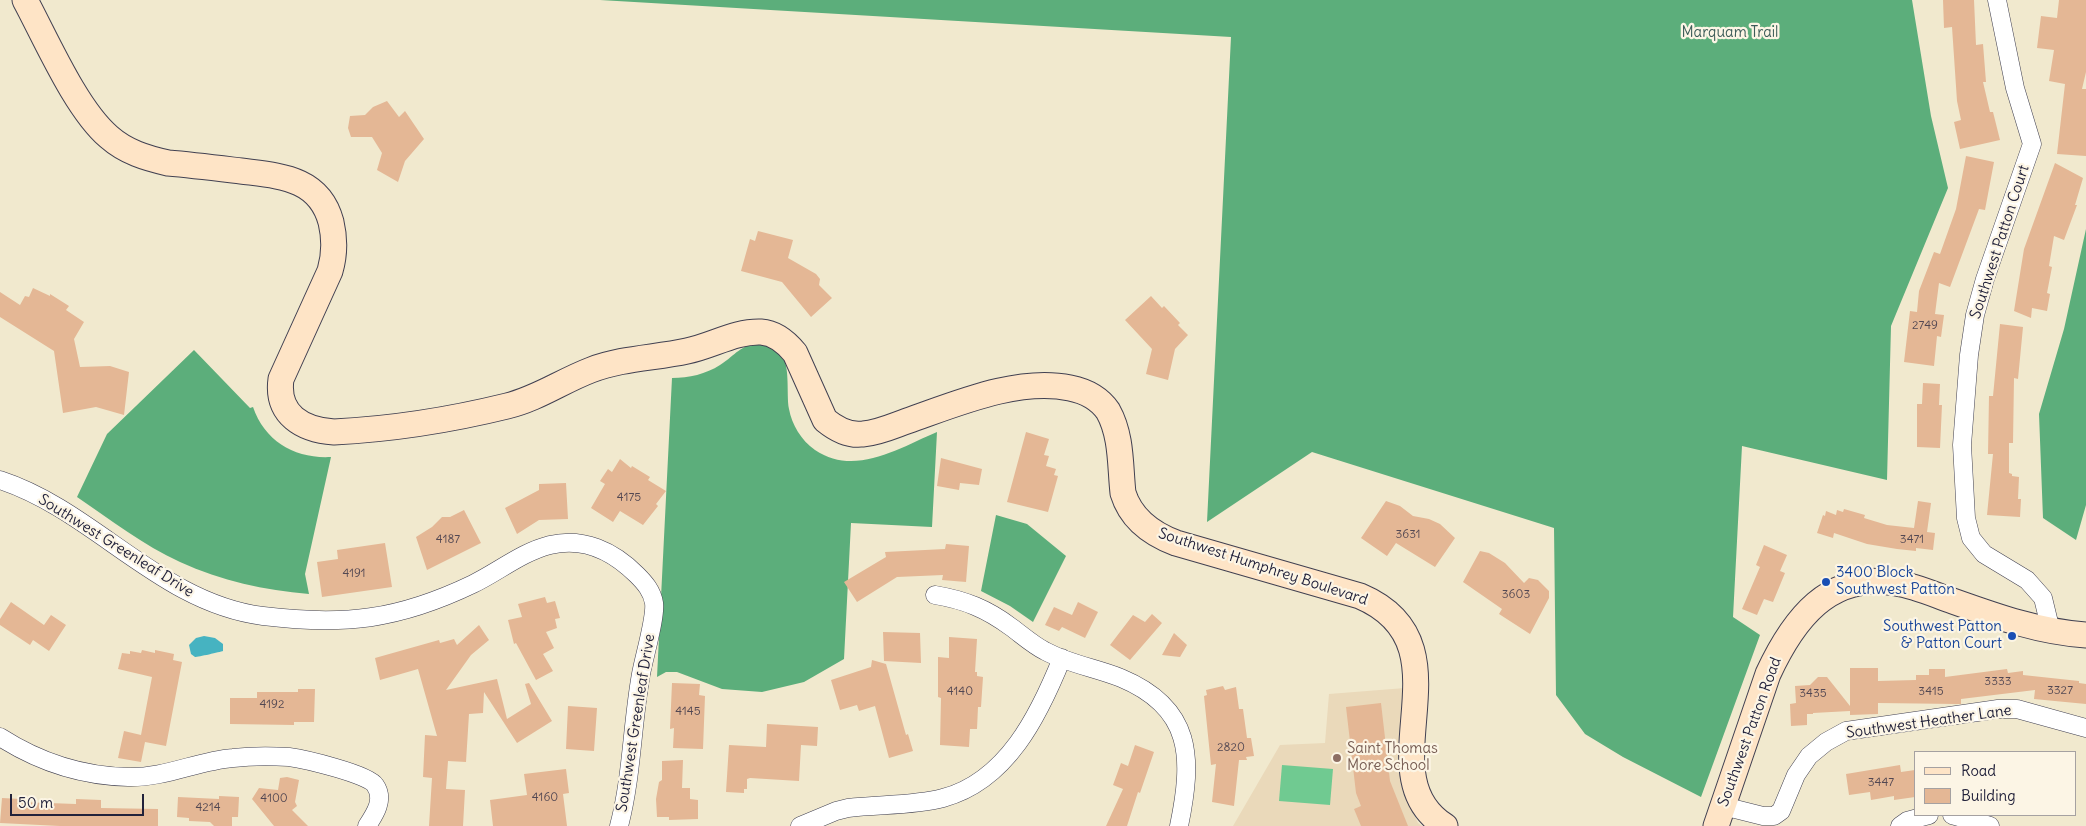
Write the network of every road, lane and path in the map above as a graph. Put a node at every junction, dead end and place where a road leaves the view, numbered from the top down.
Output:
1 (25, 0) edge
2 (1997, 0) edge
3 (0, 480) edge
4 (935, 595) dead end
5 (2051, 631) junction
6 (2086, 635) edge
7 (1062, 658) junction
8 (2086, 728) edge
9 (0, 737) edge
10 (1720, 816) edge
11 (1925, 816) edge
12 (1955, 816) edge
13 (367, 826) edge
14 (619, 826) edge
15 (800, 826) edge
16 (1179, 826) edge
17 (1445, 826) edge
18 (1900, 826) edge
19 (1990, 826) edge

1 - 17 main road, Southwest Humphrey Boulevard
2 - 5 street, Southwest Patton Court
3 - 14 street, Southwest Greenleaf Drive
4 - 7 street
5 - 6 main road, Southwest Patton Road
5 - 10 main road, Southwest Patton Road
7 - 15 street
7 - 16 street
8 - 10 street, Southwest Heather Lane
9 - 13 street
11 - 18 street
12 - 19 street

